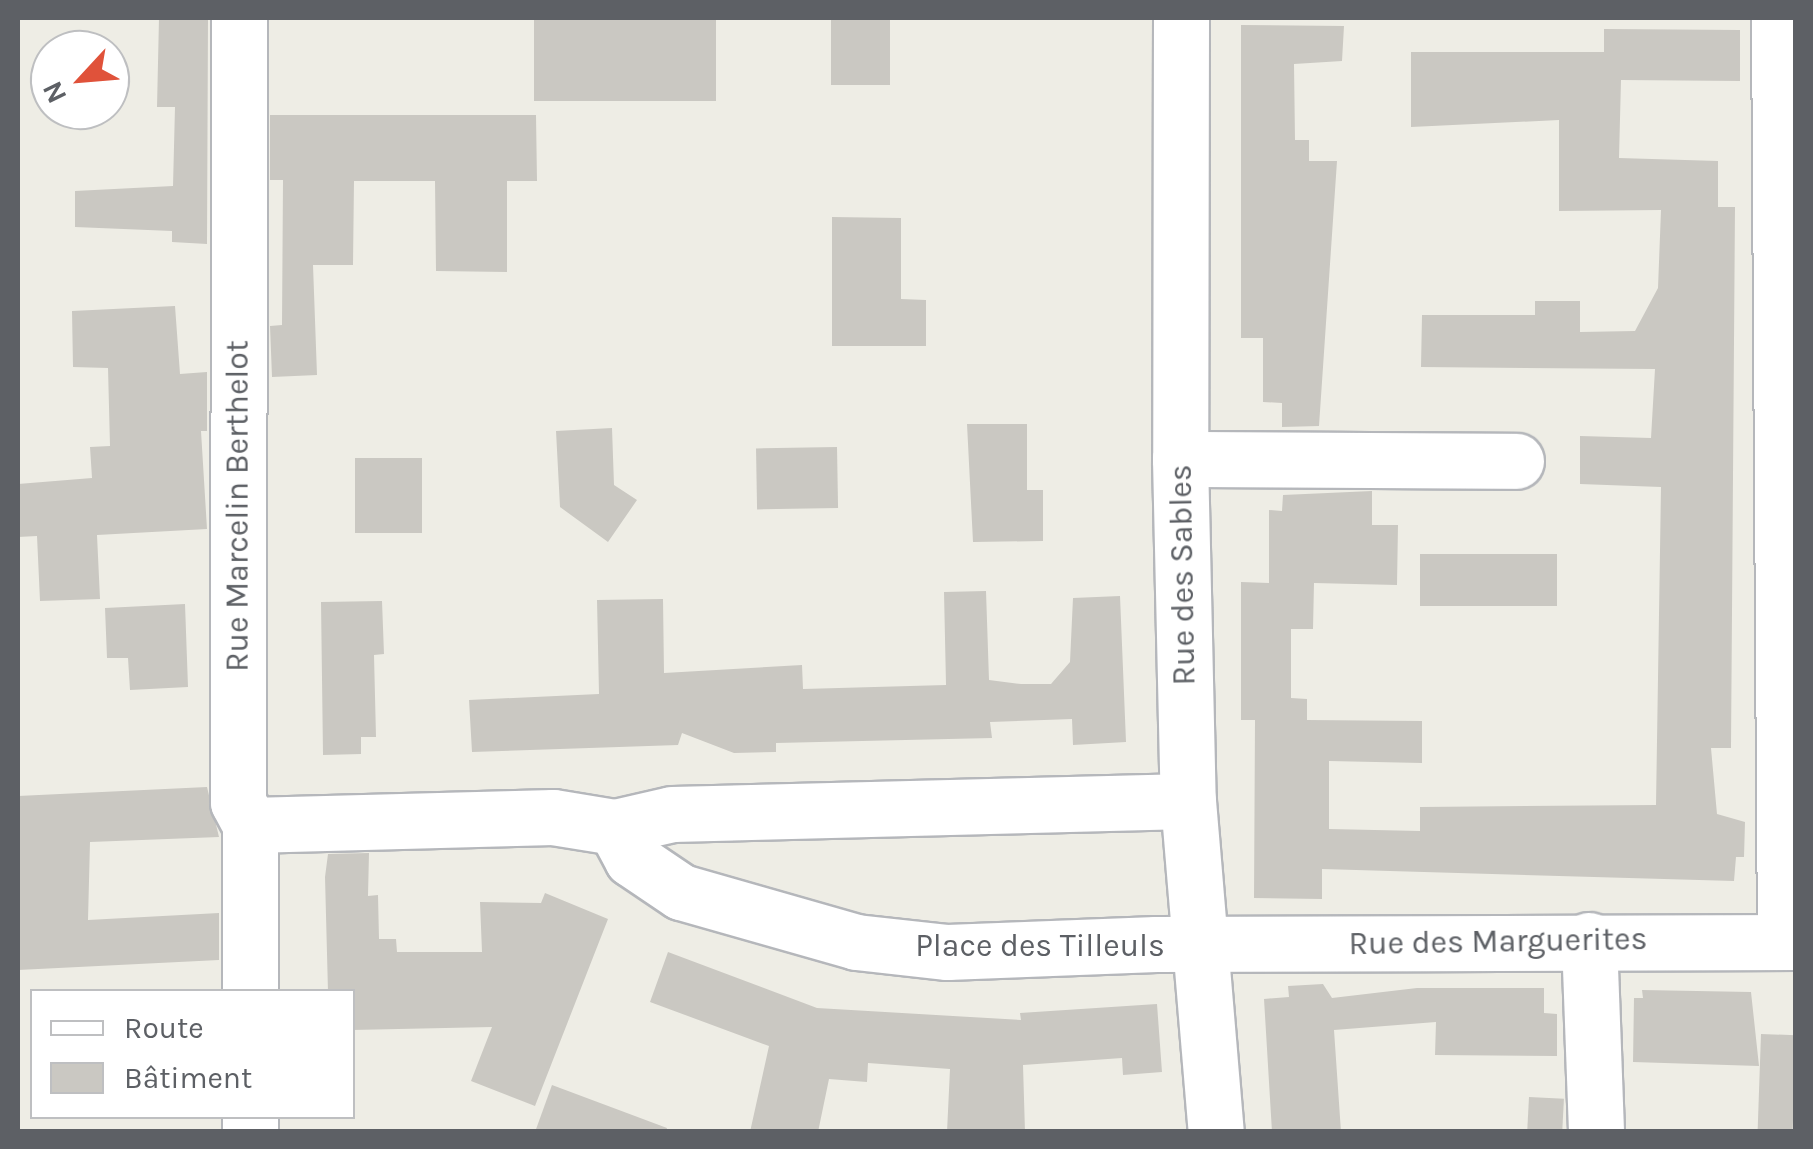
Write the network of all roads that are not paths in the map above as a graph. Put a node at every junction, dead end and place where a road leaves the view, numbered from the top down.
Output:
1 (239, 18) edge
2 (1181, 18) edge
3 (1779, 18) edge
4 (1180, 459) junction
5 (1516, 462) dead end
6 (1188, 800) junction
7 (250, 825) junction
8 (615, 828) junction
9 (1589, 940) junction
10 (1790, 942) edge
11 (1200, 947) junction
12 (250, 989) edge
13 (1216, 1132) edge
14 (1596, 1132) edge

1 - 7 street, Rue Marcelin Berthelot
2 - 4 street, Rue des Sables
3 - 10 street
4 - 5 street
4 - 6 street, Rue des Sables
6 - 8 street
6 - 11 street, Rue des Sables
7 - 8 street
7 - 12 street, Rue Marcelin Berthelot
8 - 11 street, Place des Tilleuls
9 - 10 street, Rue des Marguerites
9 - 11 street, Rue des Marguerites
9 - 14 street
11 - 13 street, Rue des Sables

